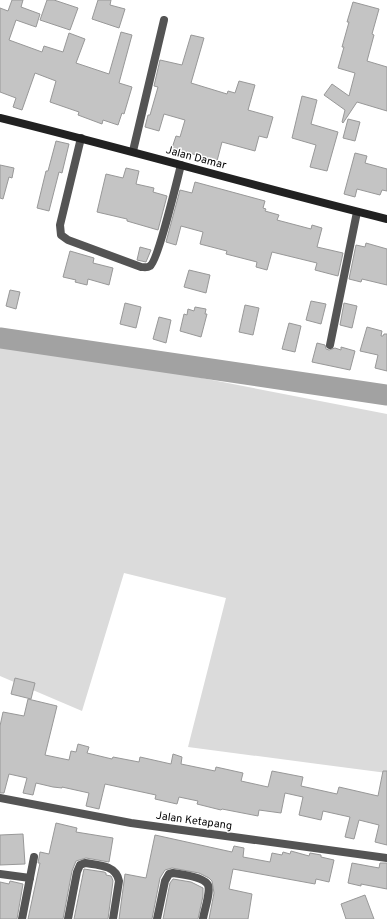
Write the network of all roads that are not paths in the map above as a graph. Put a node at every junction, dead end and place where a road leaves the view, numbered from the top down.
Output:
1 (164, 20) dead end
2 (0, 118) edge
3 (81, 138) junction
4 (133, 152) junction
5 (181, 165) junction
6 (357, 212) junction
7 (387, 219) edge
8 (330, 345) dead end
9 (0, 798) edge
10 (34, 857) dead end
11 (387, 858) edge
12 (0, 874) edge
13 (30, 878) junction
14 (22, 919) edge
15 (68, 919) edge
16 (113, 919) edge
17 (158, 919) edge
18 (203, 919) edge

1 - 4 street
2 - 3 street, Jalan Damar
3 - 4 street, Jalan Damar
3 - 5 street
4 - 5 street, Jalan Damar
5 - 6 street, Jalan Damar
6 - 7 street, Jalan Damar
6 - 8 street
9 - 11 street, Jalan Ketapang
10 - 13 street
12 - 13 street
13 - 14 street
15 - 16 street
17 - 18 street

